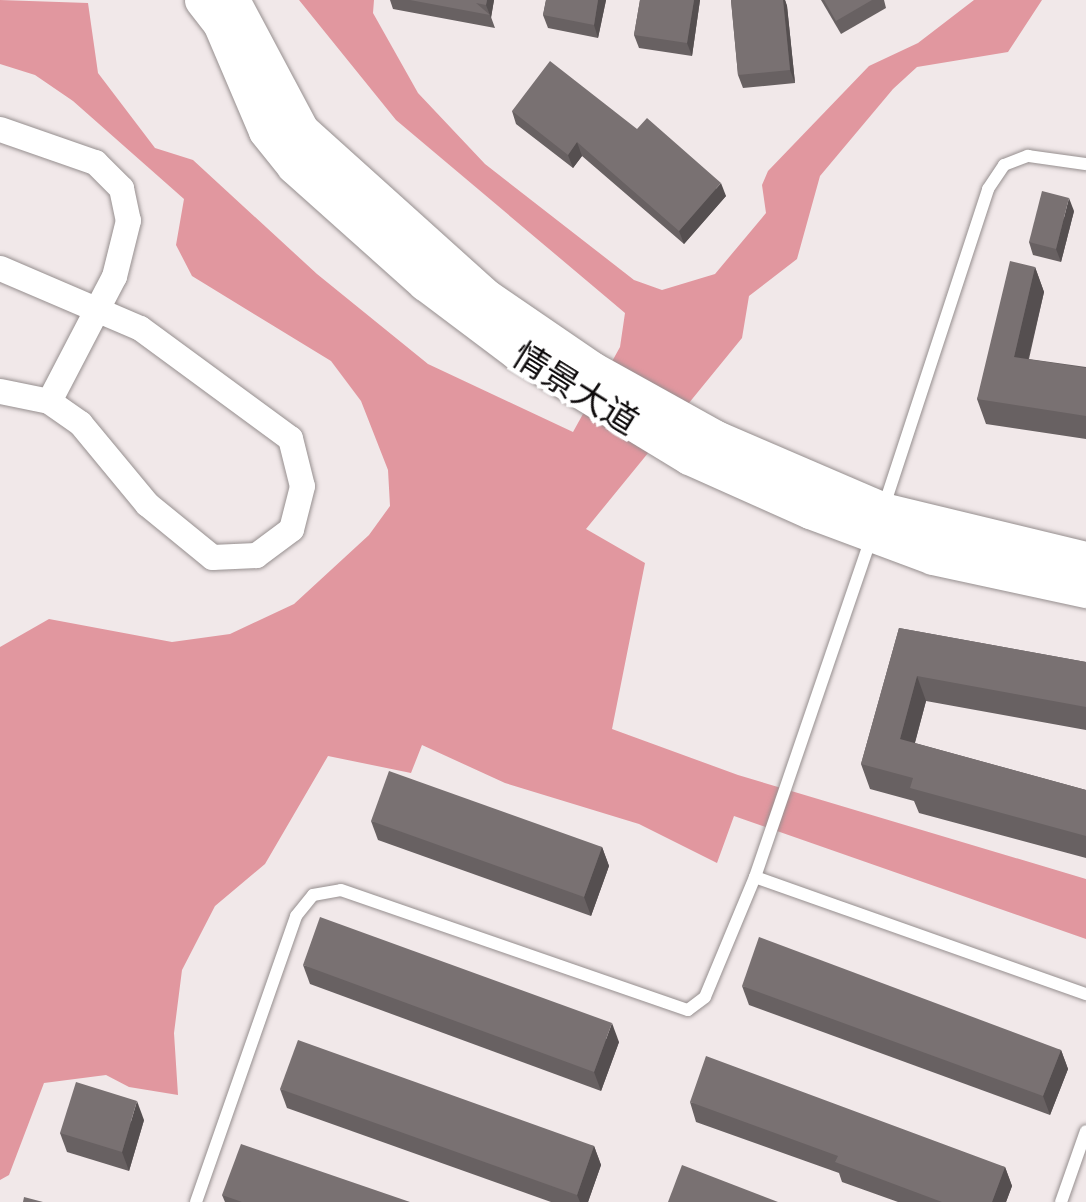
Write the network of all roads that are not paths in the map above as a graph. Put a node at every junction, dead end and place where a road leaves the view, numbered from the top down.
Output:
1 (202, 0) edge
2 (232, 0) edge
3 (0, 129) edge
4 (1086, 164) edge
5 (0, 268) edge
6 (94, 308) junction
7 (584, 380) junction
8 (2, 397) edge
9 (49, 401) junction
10 (877, 523) junction
11 (1086, 559) edge
12 (1086, 590) edge
13 (755, 877) junction
14 (1086, 994) edge
15 (1086, 1131) edge
16 (196, 1202) edge
17 (1061, 1202) edge

1 - 7 street, 情景大道
2 - 7 street, 情景大道
3 - 6 street
4 - 10 lane
5 - 6 street
6 - 9 street
6 - 9 street
7 - 10 street, 情景大道
8 - 9 street
10 - 11 street, 情景大道
10 - 12 street, 情景大道
10 - 13 lane
13 - 14 lane
13 - 16 lane
15 - 17 lane

